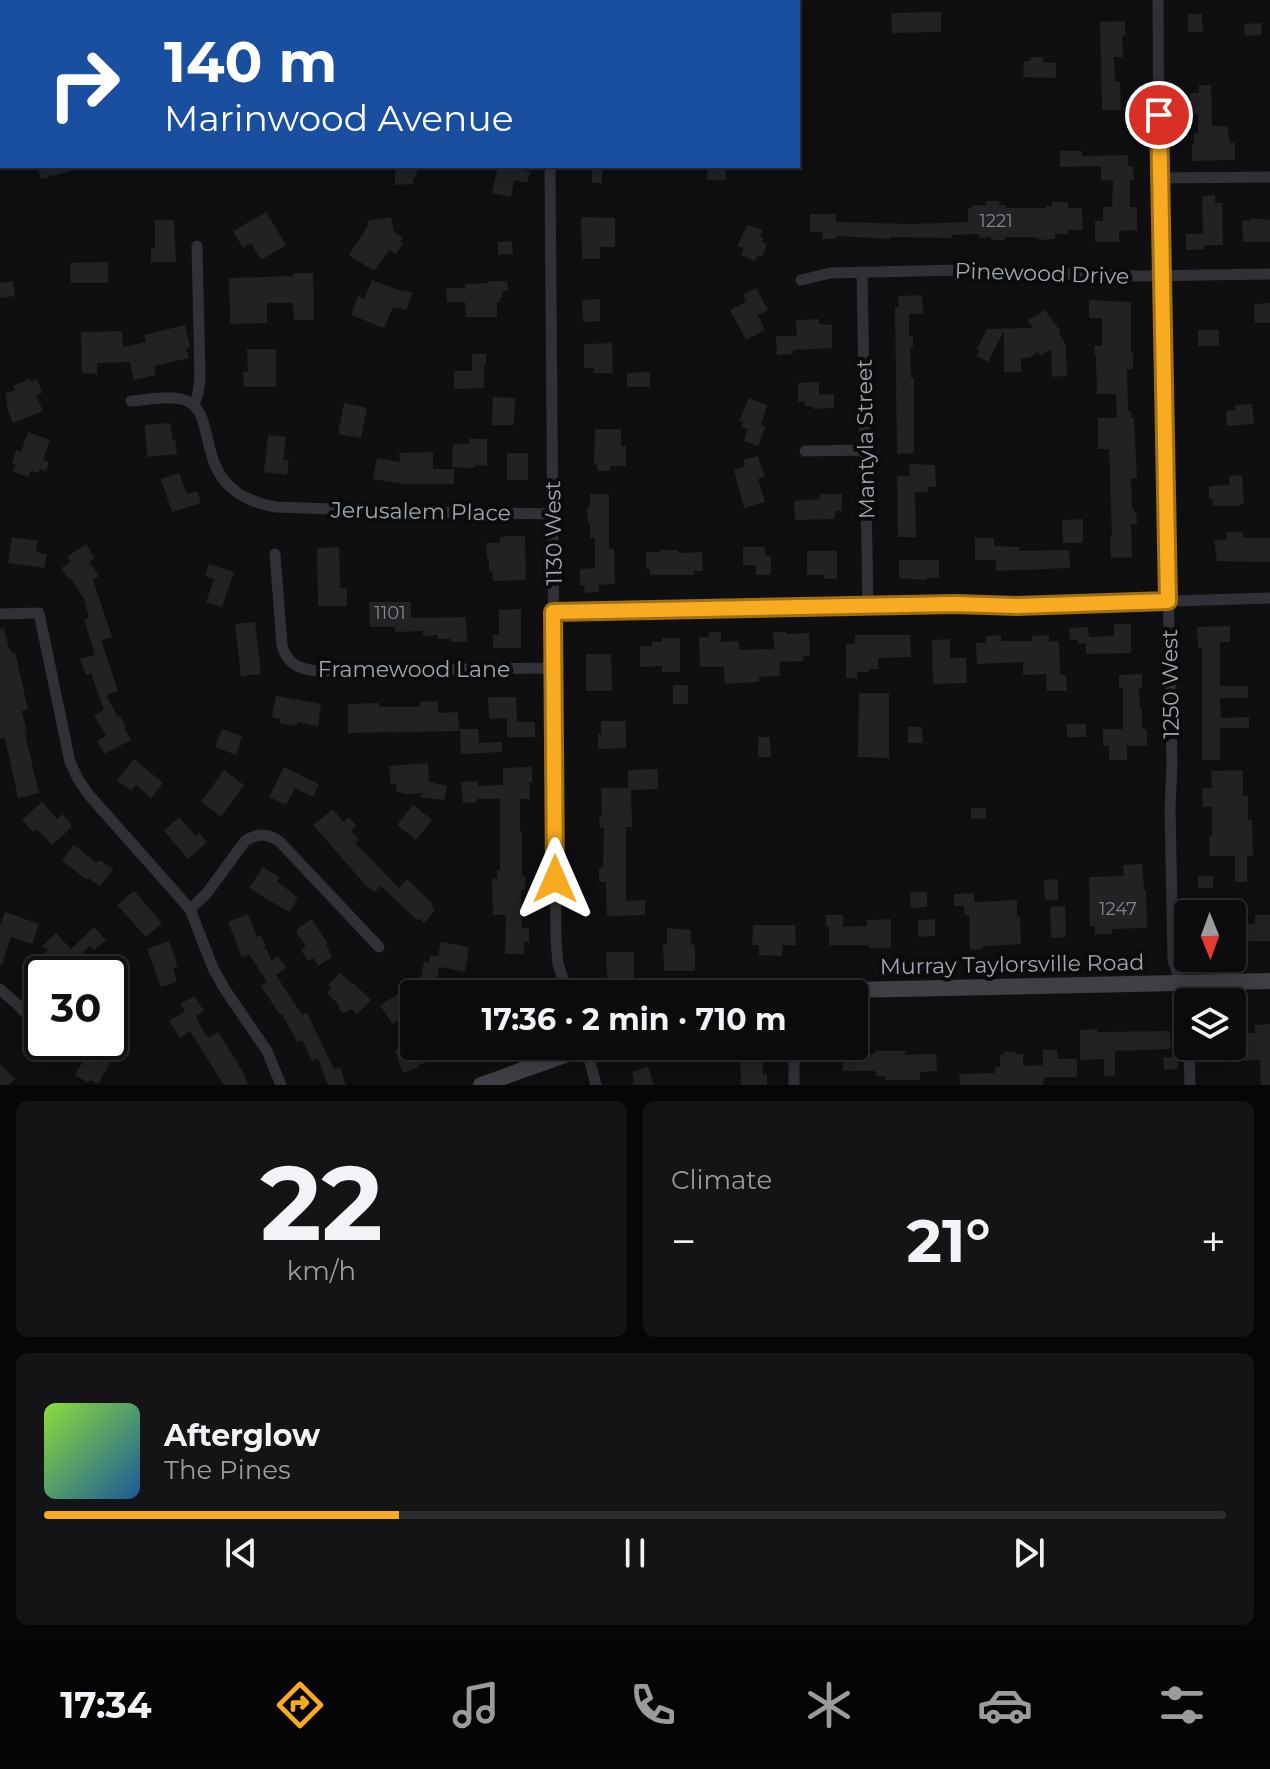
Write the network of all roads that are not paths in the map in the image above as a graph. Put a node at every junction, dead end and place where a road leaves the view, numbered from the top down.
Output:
1 (1158, 0) edge
2 (550, 168) edge
3 (1270, 177) edge
4 (1159, 178) junction
5 (197, 246) dead end
6 (862, 272) junction
7 (1270, 274) edge
8 (1161, 276) junction
9 (801, 280) dead end
10 (131, 401) dead end
11 (194, 405) junction
12 (865, 450) junction
13 (805, 451) dead end
14 (553, 514) junction
15 (275, 554) dead end
16 (1270, 598) edge
17 (1168, 601) junction
18 (868, 606) junction
19 (553, 612) junction
20 (0, 614) edge
21 (554, 668) junction
22 (190, 909) junction
23 (379, 947) dead end
24 (563, 980) edge
25 (1270, 981) edge
26 (1181, 983) junction
27 (1182, 988) edge
28 (0, 989) edge
29 (868, 990) edge
30 (24, 1011) edge
31 (549, 1060) edge
32 (590, 1060) edge
33 (794, 1060) edge
34 (1189, 1060) edge
35 (281, 1085) edge
36 (481, 1085) edge
37 (596, 1085) edge
38 (794, 1085) edge
39 (1190, 1085) edge

1 - 4 street, 1250 West
2 - 14 street, 1130 West
3 - 4 street
4 - 8 street, 1250 West
5 - 11 street
6 - 8 street, Pinewood Drive
6 - 9 street, Pinewood Drive
6 - 12 street, Mantyla Street
7 - 8 street, Pinewood Drive
8 - 17 street, 1250 West
10 - 11 street
11 - 14 street, Jerusalem Place
12 - 13 street
12 - 18 street, Mantyla Street
14 - 19 street, 1130 West
15 - 21 street, Framewood Lane
16 - 17 street
17 - 18 street
17 - 26 street, 1250 West
18 - 19 street
19 - 21 street, 1130 West
20 - 22 street
21 - 24 street, 1130 West
22 - 23 street
22 - 35 street
25 - 26 street, Murray Taylorsville Road
26 - 27 street, 1250 West
26 - 29 street, Murray Taylorsville Road
28 - 30 street
31 - 36 street
32 - 37 street
33 - 38 street
34 - 39 street

